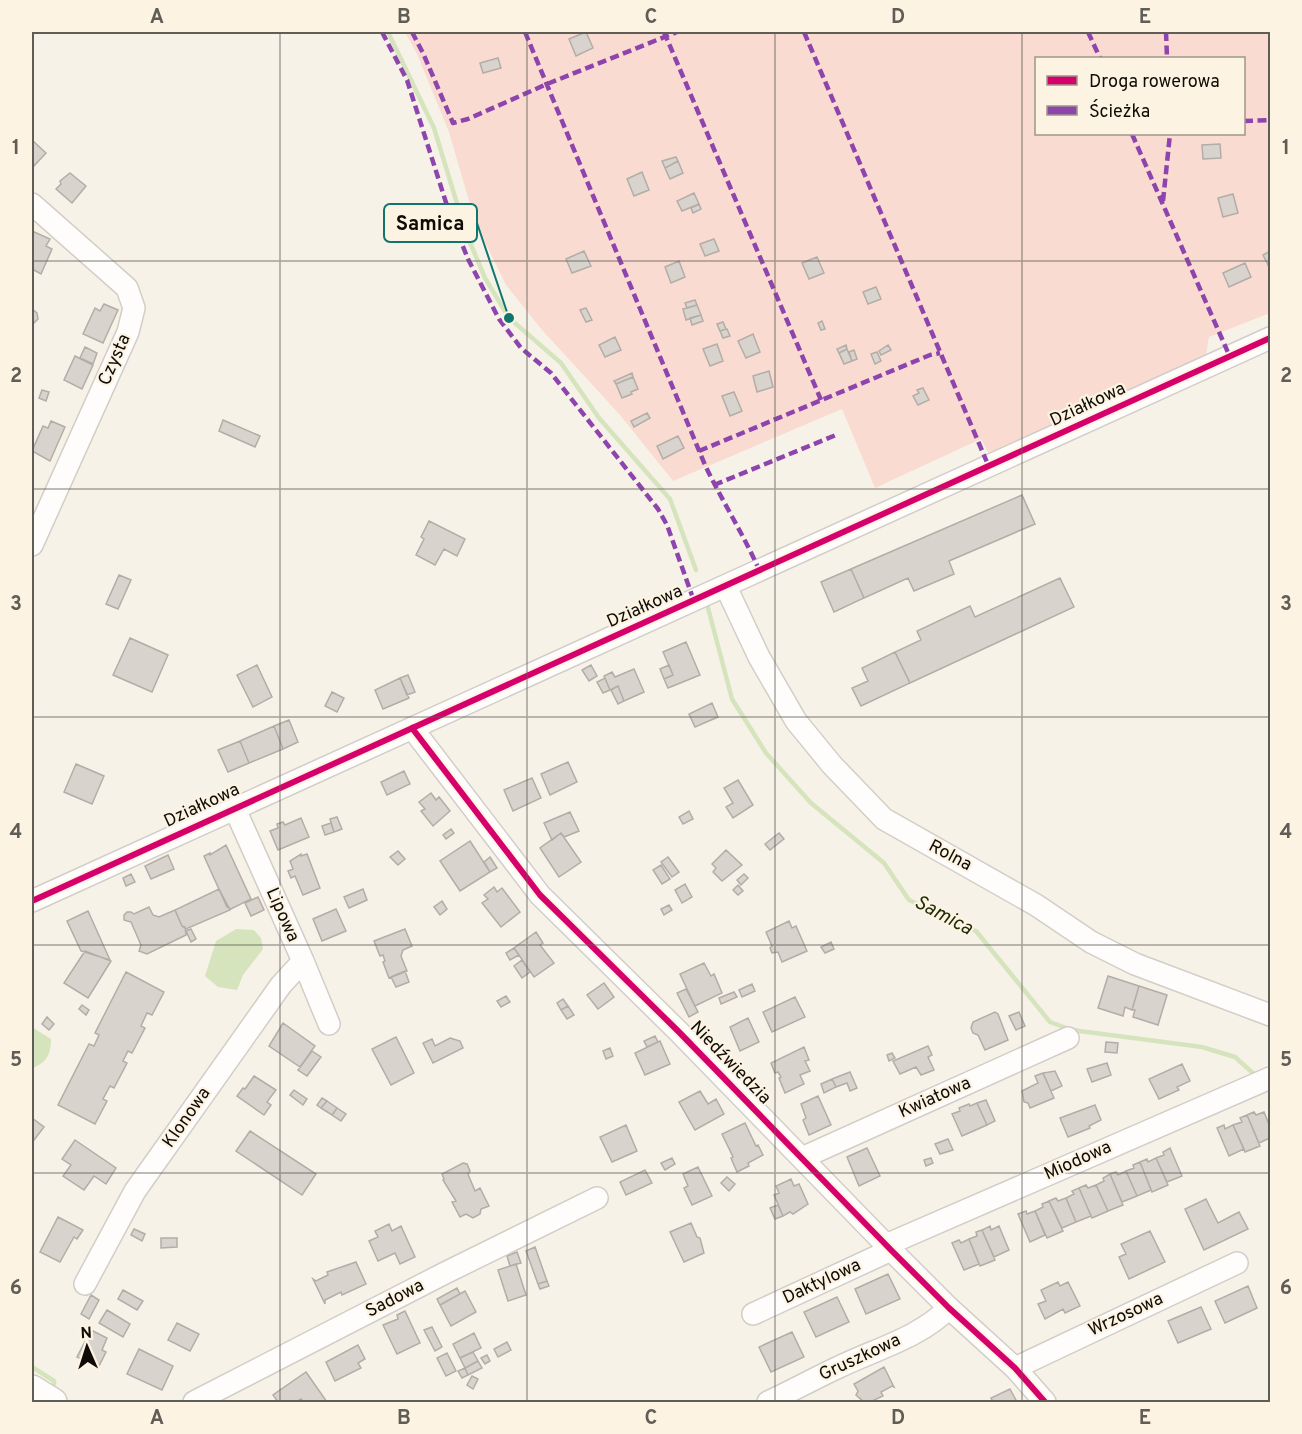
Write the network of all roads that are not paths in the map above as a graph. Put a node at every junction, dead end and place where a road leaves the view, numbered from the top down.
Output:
1 (32, 204) edge
2 (1270, 338) edge
3 (32, 545) edge
4 (726, 587) junction
5 (412, 728) junction
6 (234, 807) junction
7 (32, 901) edge
8 (303, 961) junction
9 (1270, 1015) edge
10 (329, 1024) dead end
11 (1068, 1038) dead end
12 (1270, 1078) edge
13 (802, 1158) junction
14 (597, 1198) dead end
15 (888, 1248) junction
16 (1237, 1263) dead end
17 (85, 1284) dead end
18 (949, 1308) junction
19 (753, 1314) dead end
20 (1015, 1368) junction
21 (32, 1389) edge
22 (53, 1402) edge
23 (194, 1402) edge
24 (768, 1402) edge
25 (1046, 1402) edge

1 - 3 street, Czysta
2 - 4 street, Działkowa
4 - 5 street, Działkowa
4 - 9 street, Rolna
5 - 6 street, Działkowa
5 - 13 street, Niedźwiedzia
6 - 7 street, Działkowa
6 - 8 street, Lipowa
8 - 10 street, Lipowa
8 - 17 street, Klonowa
11 - 13 street, Kwiatowa
12 - 15 street, Miodowa
13 - 15 street, Niedźwiedzia
14 - 23 street, Sadowa
15 - 18 street, Niedźwiedzia
15 - 19 street, Daktylowa
16 - 20 street, Wrzosowa
18 - 20 street, Niedźwiedzia
18 - 24 street, Gruszkowa
20 - 25 street, Niedźwiedzia
21 - 22 main road

